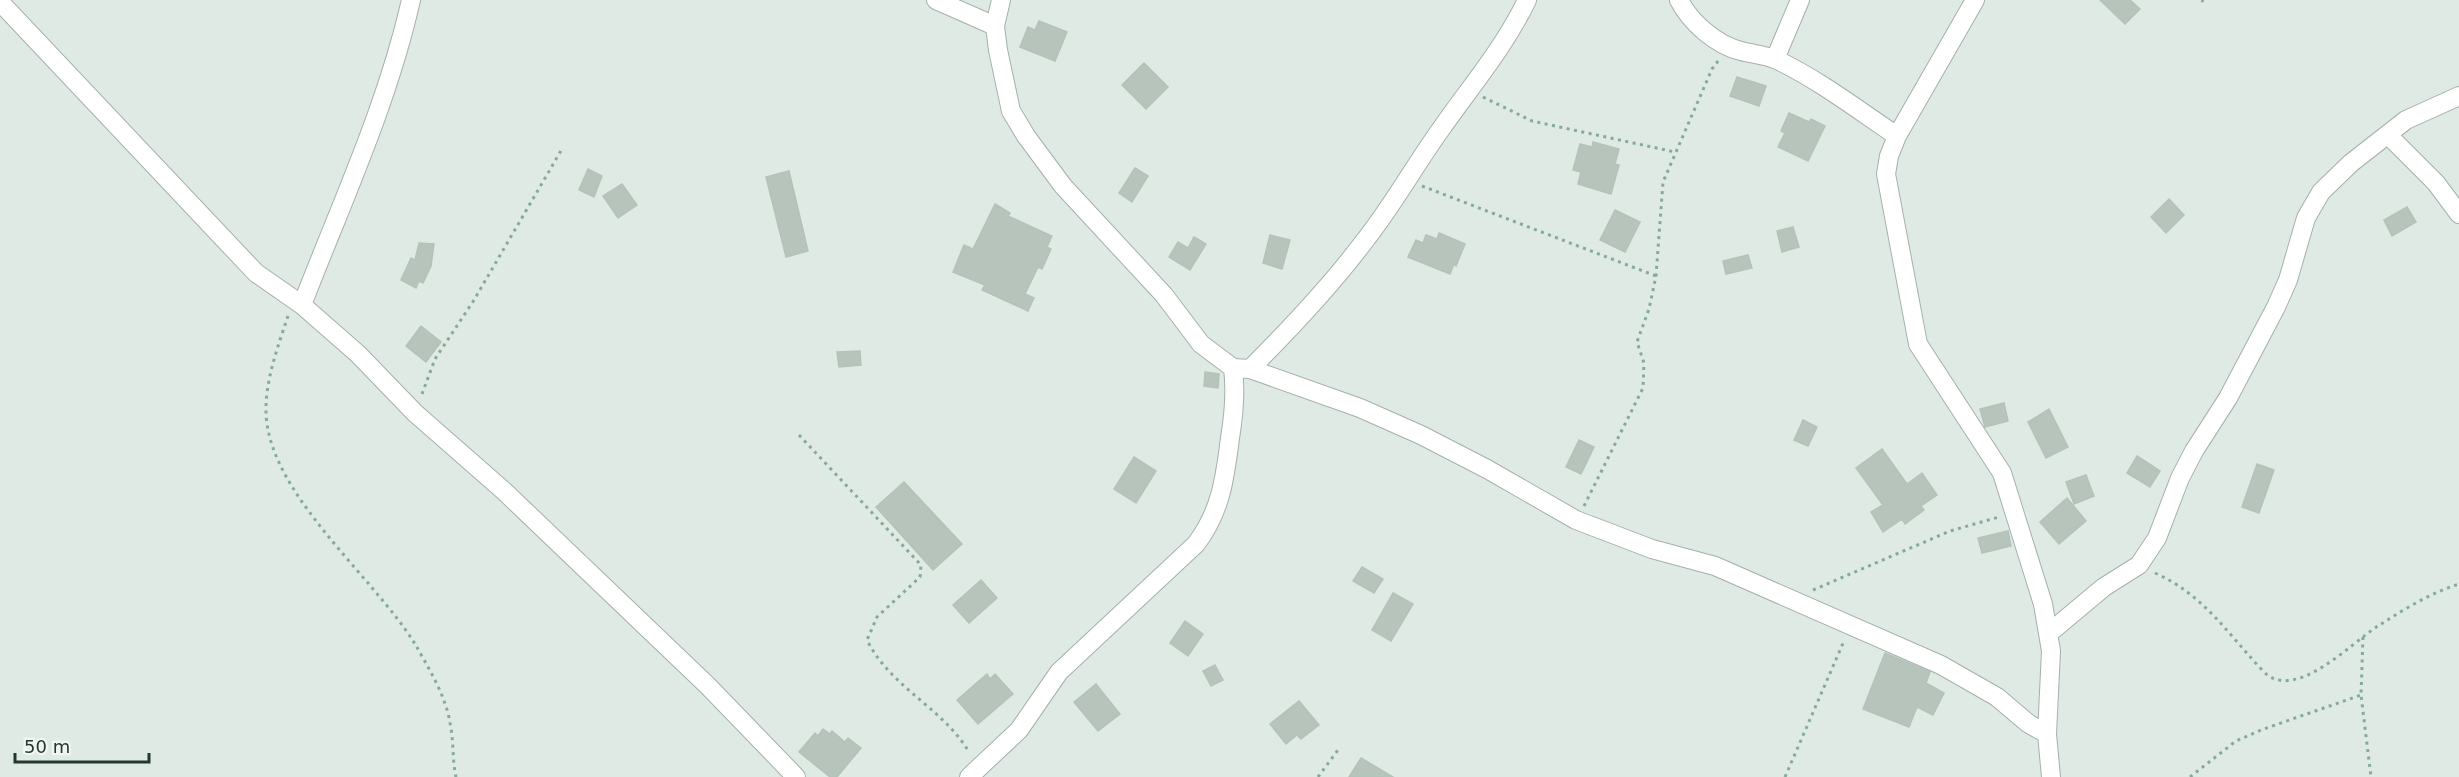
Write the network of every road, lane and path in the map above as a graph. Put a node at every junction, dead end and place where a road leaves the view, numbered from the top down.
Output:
1 (411, 0) edge
2 (936, 0) edge
3 (1001, 0) edge
4 (1527, 0) edge
5 (1679, 0) edge
6 (1800, 0) edge
7 (1975, 0) edge
8 (0, 2) edge
9 (995, 26) junction
10 (1738, 51) junction
11 (1775, 59) junction
12 (1469, 89) junction
13 (2459, 96) edge
14 (2388, 135) junction
15 (1897, 136) junction
16 (562, 149) dead end
17 (1676, 152) junction
18 (1405, 179) junction
19 (2459, 214) edge
20 (1656, 276) junction
21 (303, 305) junction
22 (1242, 369) junction
23 (416, 413) junction
24 (799, 435) dead end
25 (2015, 512) junction
26 (1576, 520) junction
27 (2139, 565) junction
28 (2459, 584) edge
29 (1789, 598) junction
30 (1851, 626) junction
31 (2049, 633) junction
32 (2363, 637) junction
33 (2361, 695) junction
34 (2047, 734) junction
35 (1338, 750) dead end
36 (972, 774) edge
37 (456, 777) edge
38 (796, 777) edge
39 (1318, 777) edge
40 (1785, 777) edge
41 (2051, 777) edge
42 (2190, 777) edge
43 (2371, 777) edge

1 - 21 street
2 - 9 street
3 - 9 street
4 - 12 street
5 - 10 street
6 - 11 street
7 - 15 street
8 - 21 street
9 - 22 street
10 - 11 street
10 - 17 path
11 - 15 street
12 - 17 path
12 - 18 street
13 - 14 street
14 - 19 street
14 - 27 street
15 - 25 street
16 - 23 path
17 - 20 path
18 - 20 path
18 - 22 street
20 - 26 path
21 - 23 street
21 - 37 path
22 - 26 street
22 - 36 street
23 - 38 street
24 - 36 path
25 - 29 path
25 - 31 street
26 - 29 street
27 - 31 street
27 - 32 path
28 - 32 path
29 - 30 street
30 - 34 street
30 - 40 path
31 - 34 street
32 - 33 path
33 - 42 path
33 - 43 path
34 - 41 street
35 - 39 path

